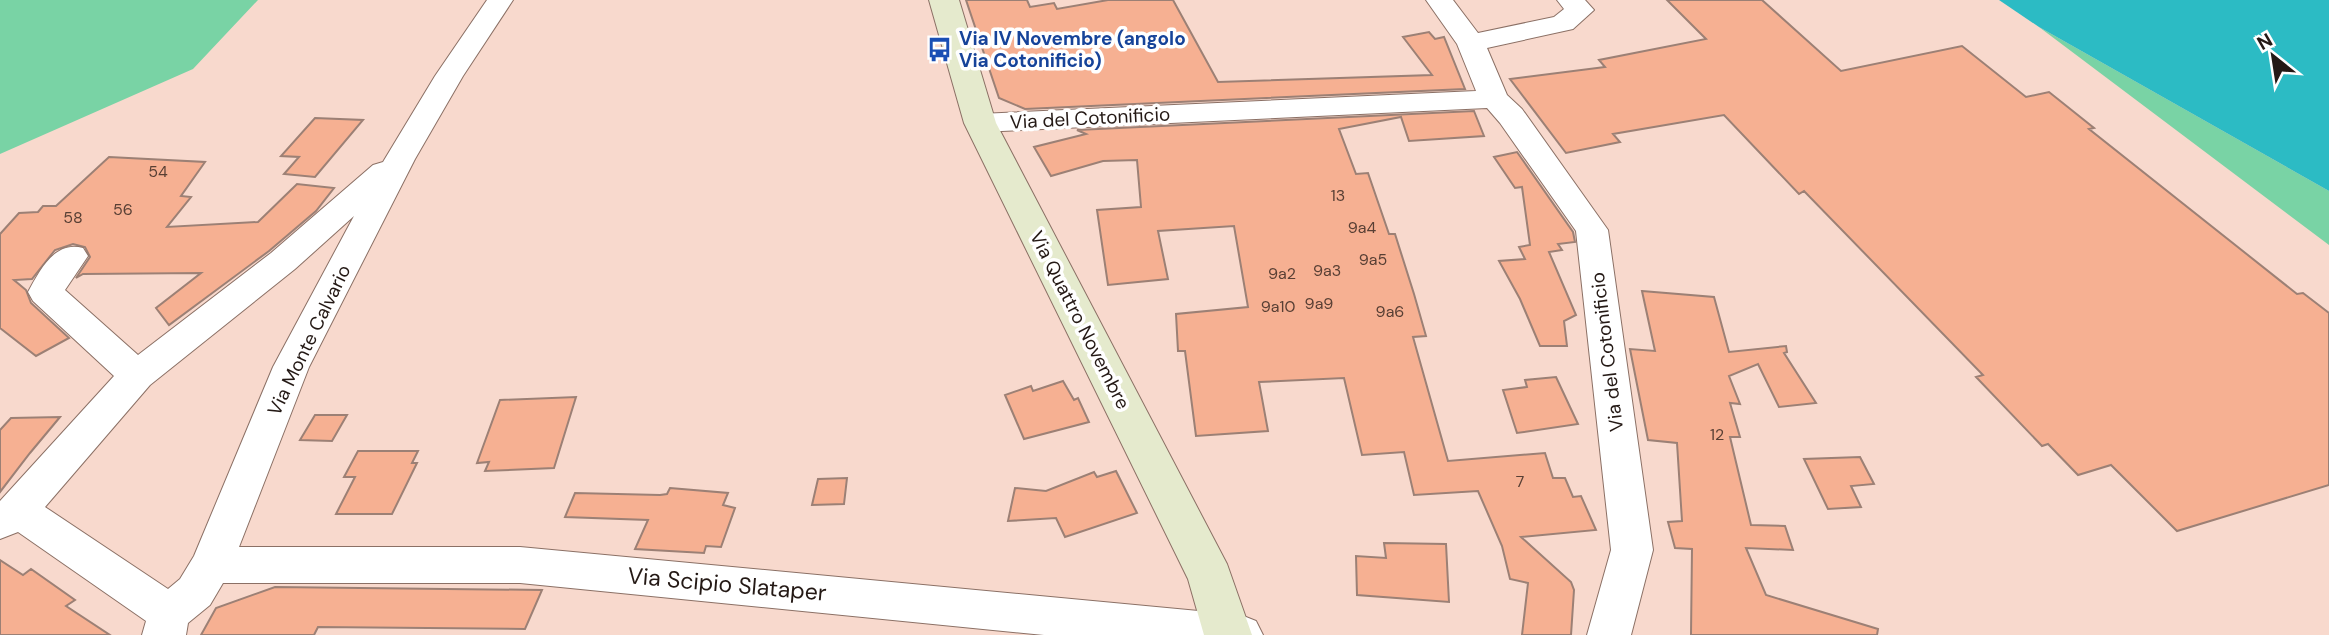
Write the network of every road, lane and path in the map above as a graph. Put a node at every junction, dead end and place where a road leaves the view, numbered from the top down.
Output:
1 (500, 0) edge
2 (944, 0) edge
3 (1439, 0) edge
4 (1570, 0) edge
5 (1471, 43) junction
6 (1494, 99) junction
7 (981, 122) junction
8 (400, 159) junction
9 (71, 257) dead end
10 (137, 375) junction
11 (9, 516) edge
12 (211, 565) junction
13 (166, 624) edge
14 (1232, 634) edge
15 (1609, 635) edge

1 - 8 street, Via Monte Calvario
2 - 7 main road, Via Quattro Novembre
3 - 5 street, Via del Cotonificio
4 - 5 street
5 - 6 street, Via del Cotonificio
6 - 7 street, Via del Cotonificio
6 - 15 street, Via del Cotonificio
7 - 14 main road, Via Quattro Novembre
8 - 10 street, Via Monte Calvario
8 - 12 street, Via Monte Calvario
9 - 10 street
10 - 11 street, Via Monte Calvario
11 - 13 street, Via Monte Calvario
12 - 13 street, Via Monte Calvario
12 - 14 street, Via Scipio Slataper

